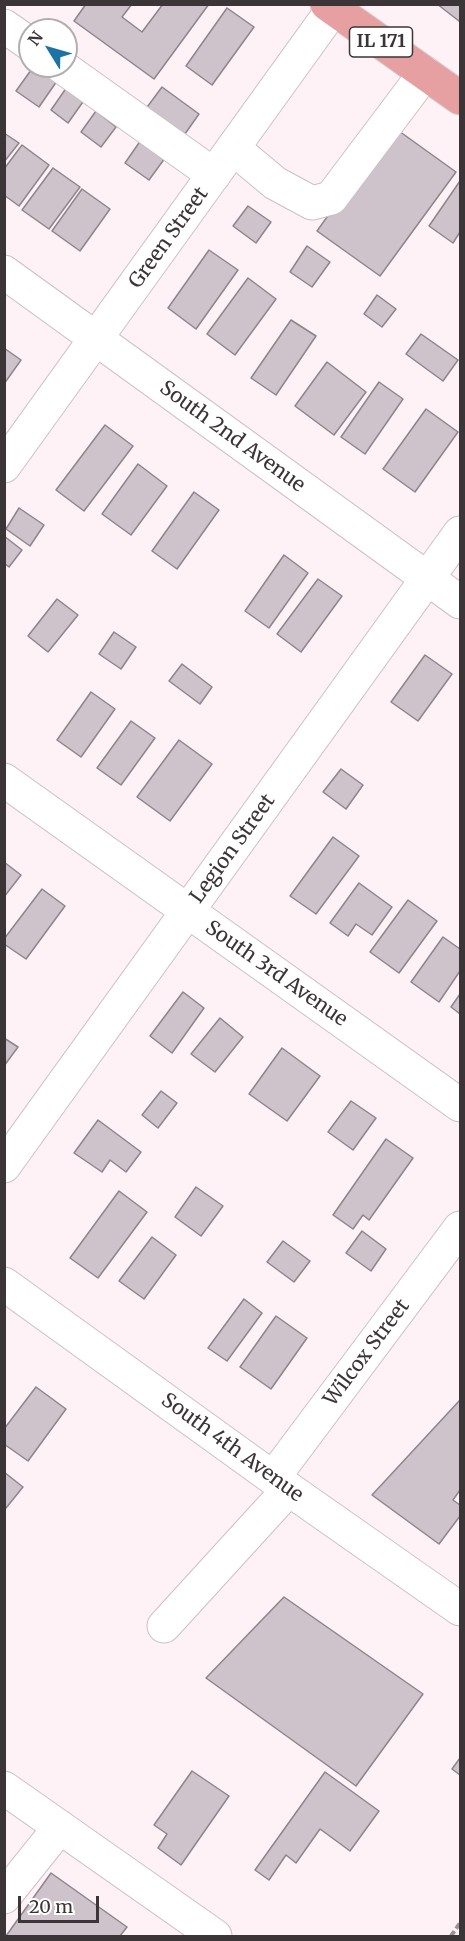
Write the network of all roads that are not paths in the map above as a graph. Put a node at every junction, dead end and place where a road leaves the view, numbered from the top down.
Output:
1 (330, 7) edge
2 (4, 26) edge
3 (18, 36) edge
4 (425, 73) junction
5 (78, 78) edge
6 (460, 98) edge
7 (234, 148) junction
8 (214, 175) junction
9 (4, 272) edge
10 (97, 338) junction
11 (4, 466) edge
12 (460, 533) edge
13 (428, 578) junction
14 (460, 602) edge
15 (4, 780) edge
16 (188, 911) junction
17 (460, 1105) edge
18 (4, 1166) edge
19 (460, 1228) edge
20 (4, 1284) edge
21 (281, 1483) junction
22 (460, 1609) edge
23 (164, 1626) dead end
24 (4, 1788) edge
25 (60, 1827) junction
26 (4, 1897) edge
27 (214, 1936) edge

1 - 4 main road, IL 171
1 - 7 street, Green Street
2 - 3 street
4 - 6 main road, IL 171
4 - 7 street
5 - 8 street
7 - 8 street, Green Street
8 - 10 street, Green Street
9 - 10 street, South 2nd Avenue
10 - 11 street, Green Street
10 - 13 street, South 2nd Avenue
12 - 13 street, Legion Street
13 - 14 street, South 2nd Avenue
13 - 16 street, Legion Street
15 - 16 street, South 3rd Avenue
16 - 17 street, South 3rd Avenue
16 - 18 street, Legion Street
19 - 21 street, Wilcox Street
20 - 21 street, South 4th Avenue
21 - 22 street, South 4th Avenue
21 - 23 street, Wilcox Street
24 - 25 street
25 - 26 street
25 - 27 street

